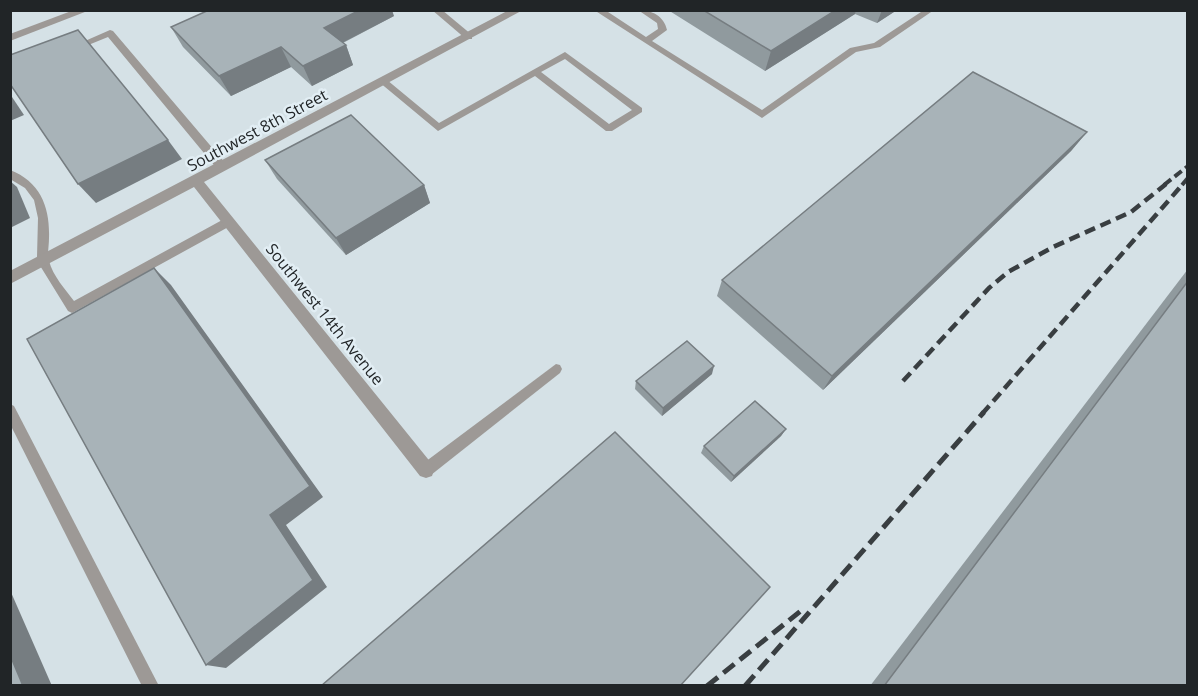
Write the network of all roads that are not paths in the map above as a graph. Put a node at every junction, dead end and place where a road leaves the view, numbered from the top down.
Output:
1 (85, 10) edge
2 (436, 10) edge
3 (518, 10) edge
4 (598, 10) edge
5 (642, 10) edge
6 (930, 10) edge
7 (469, 37) junction
8 (10, 38) edge
9 (645, 41) junction
10 (66, 51) edge
11 (535, 72) junction
12 (384, 82) junction
13 (222, 167) junction
14 (10, 174) edge
15 (196, 181) junction
16 (228, 222) junction
17 (43, 261) junction
18 (10, 278) edge
19 (556, 369) dead end
20 (10, 410) edge
21 (426, 470) joint
22 (151, 686) edge

1 - 8 street
2 - 7 lane
3 - 7 street, Southwest 8th Street
4 - 9 lane
5 - 9 lane
6 - 9 lane
7 - 12 street, Southwest 8th Street
10 - 13 lane
11 - 11 lane
11 - 12 lane
12 - 13 street, Southwest 8th Street
13 - 15 street, Southwest 8th Street
14 - 17 lane
15 - 16 street, Southwest 14th Avenue
15 - 17 street, Southwest 8th Street
16 - 17 lane
16 - 21 street, Southwest 14th Avenue
17 - 18 street, Southwest 8th Street
19 - 21 lane
20 - 22 lane

